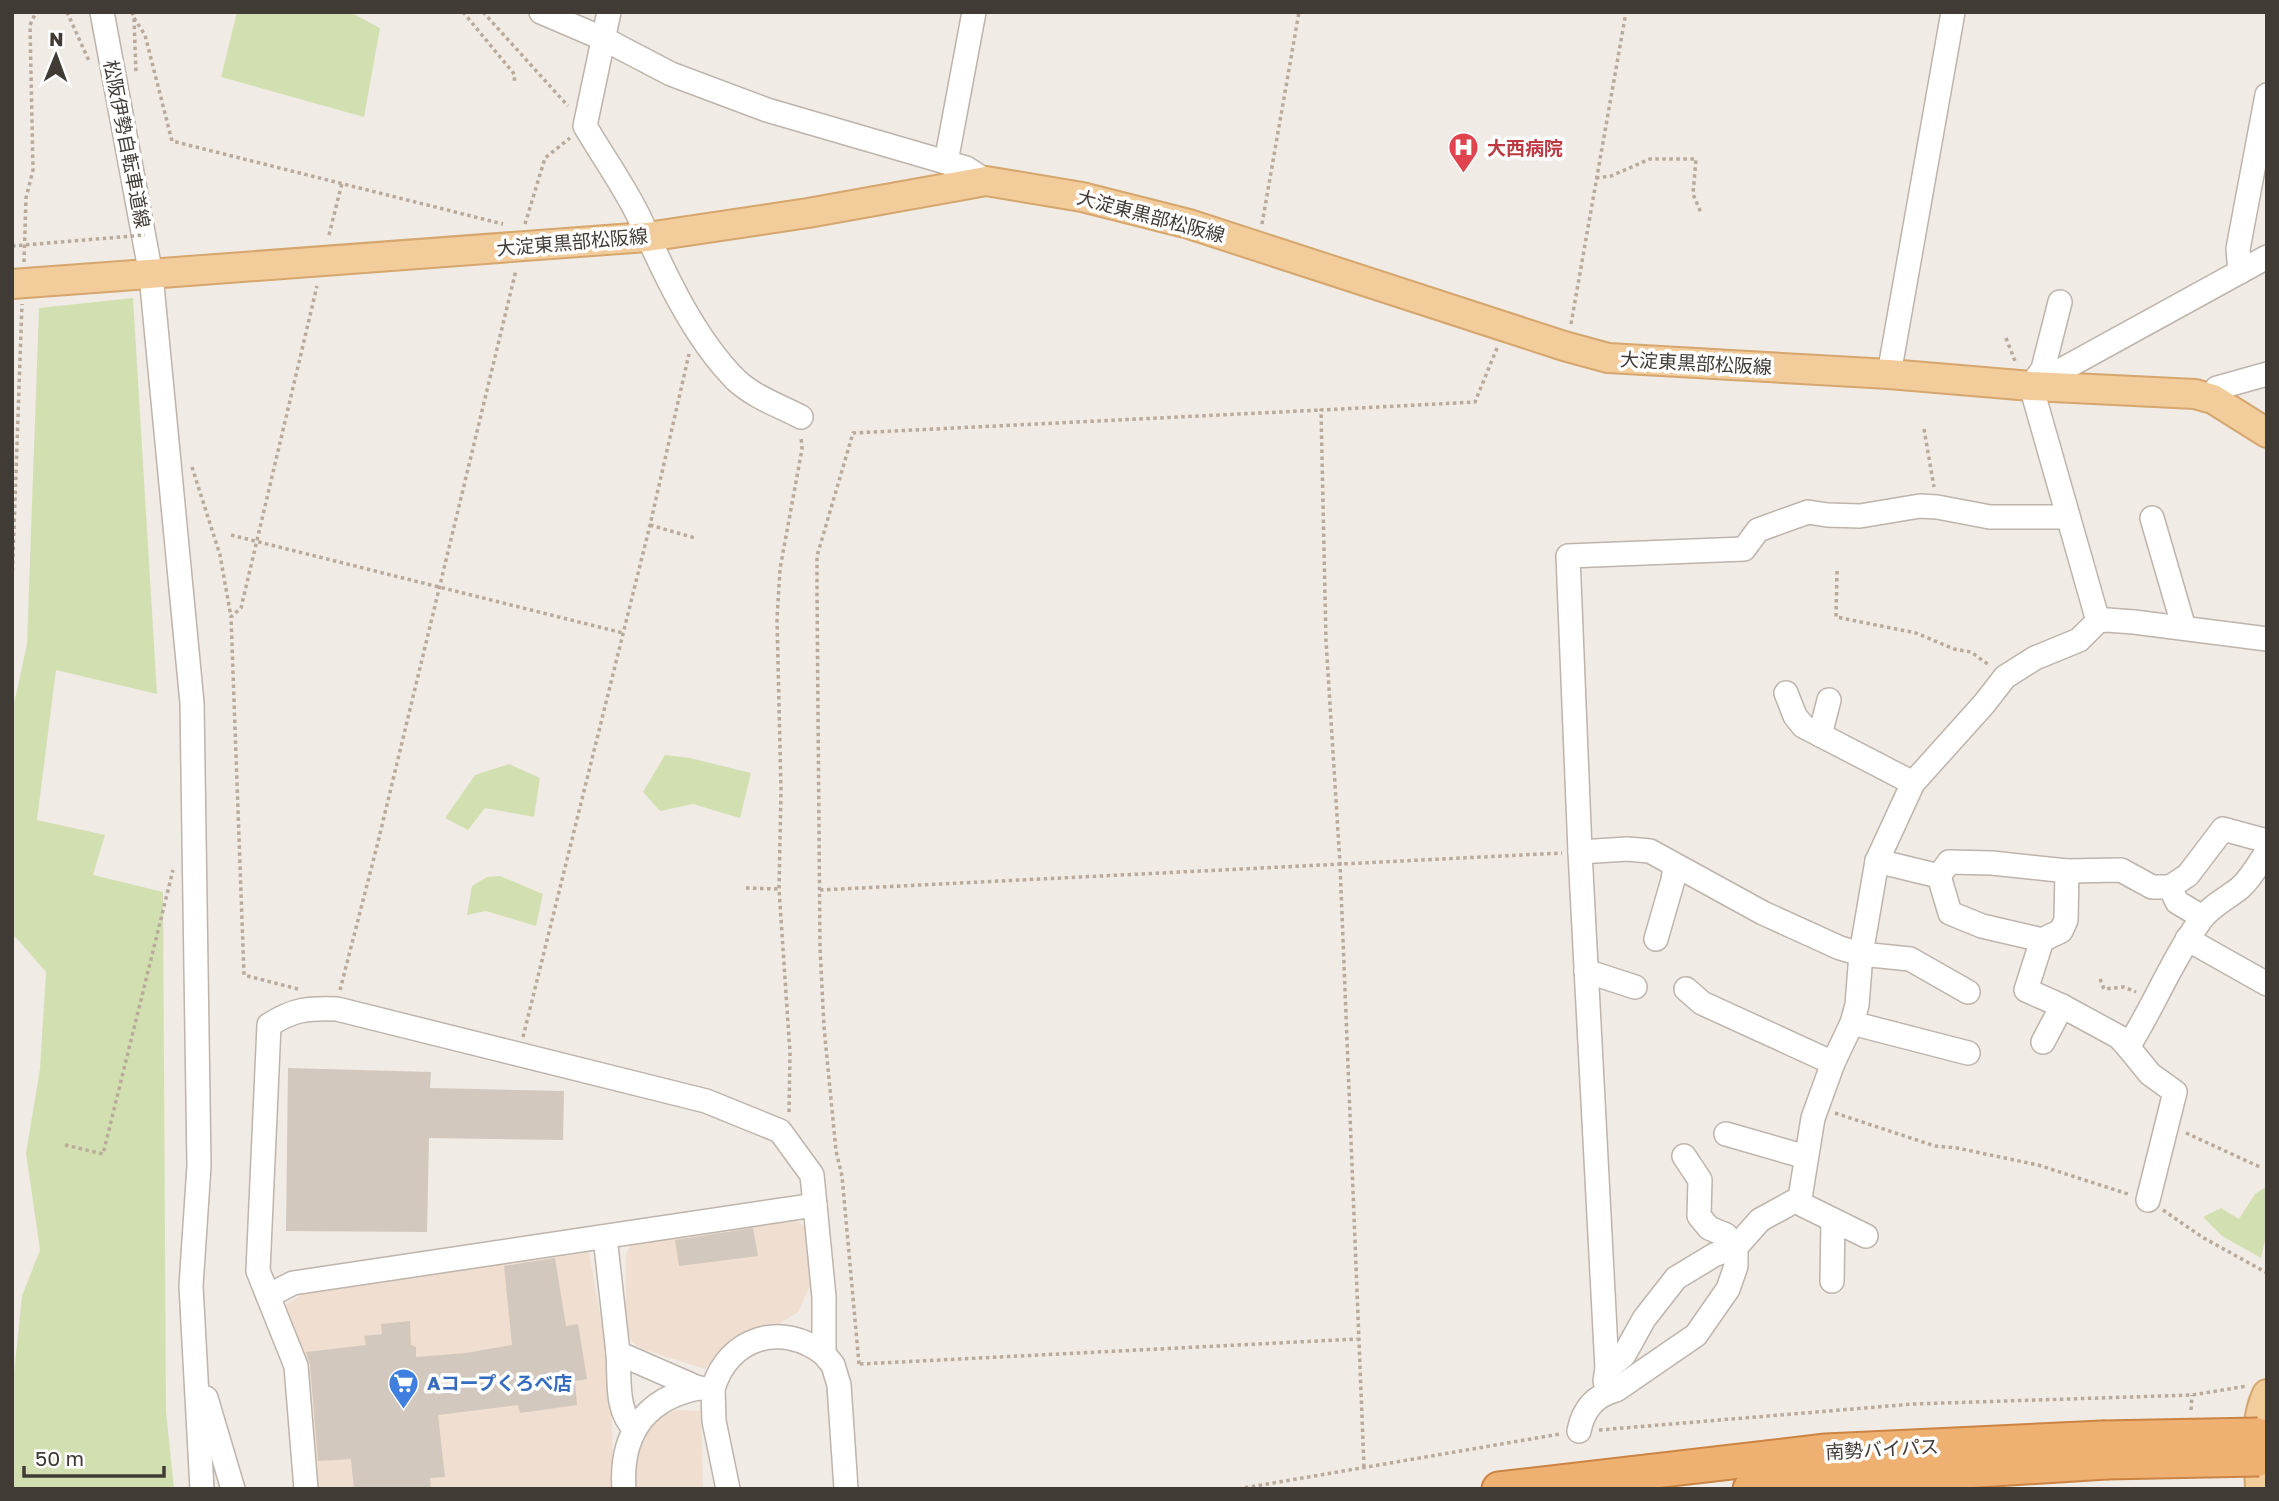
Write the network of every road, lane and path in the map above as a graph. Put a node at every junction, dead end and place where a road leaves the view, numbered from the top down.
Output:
1 (102, 12) edge
2 (483, 12) edge
3 (541, 12) edge
4 (608, 12) edge
5 (974, 12) edge
6 (1299, 12) edge
7 (1626, 12) edge
8 (1953, 12) edge
9 (466, 13) edge
10 (135, 18) dead end
11 (604, 38) junction
12 (514, 82) dead end
13 (2267, 95) edge
14 (585, 126) junction
15 (946, 162) junction
16 (1596, 178) junction
17 (986, 181) junction
18 (342, 183) junction
19 (1701, 213) dead end
20 (329, 234) dead end
21 (145, 235) junction
22 (647, 237) junction
23 (516, 241) junction
24 (12, 246) edge
25 (1258, 246) junction
26 (2267, 257) edge
27 (2240, 272) junction
28 (143, 275) junction
29 (12, 284) edge
30 (317, 286) dead end
31 (2060, 302) dead end
32 (1505, 327) junction
33 (695, 330) junction
34 (1564, 346) junction
35 (1889, 374) junction
36 (2267, 374) edge
37 (2031, 386) junction
38 (2213, 399) junction
39 (1321, 410) junction
40 (801, 417) joint
41 (1924, 429) dead end
42 (2267, 433) edge
43 (190, 461) dead end
44 (1937, 507) junction
45 (2068, 517) junction
46 (2152, 518) dead end
47 (650, 526) junction
48 (231, 535) dead end
49 (695, 538) dead end
50 (258, 542) junction
51 (1836, 571) dead end
52 (438, 586) junction
53 (230, 617) junction
54 (2098, 621) junction
55 (2184, 628) junction
56 (624, 634) junction
57 (2267, 639) edge
58 (2005, 677) junction
59 (1786, 693) dead end
60 (1829, 700) dead end
61 (1820, 735) junction
62 (1913, 783) junction
63 (2267, 841) edge
64 (1580, 852) junction
65 (2267, 852) edge
66 (1877, 861) junction
67 (1340, 864) junction
68 (1675, 866) junction
69 (173, 868) dead end
70 (2067, 871) junction
71 (1939, 876) junction
72 (2170, 887) junction
73 (746, 888) dead end
74 (779, 889) junction
75 (820, 890) junction
76 (2202, 917) junction
77 (1656, 939) dead end
78 (2187, 939) junction
79 (2042, 940) junction
80 (1861, 954) junction
81 (1586, 971) junction
82 (2100, 979) dead end
83 (2267, 984) edge
84 (1635, 987) dead end
85 (1686, 989) dead end
86 (1968, 992) dead end
87 (2153, 1000) junction
88 (2062, 1006) junction
89 (337, 1009) junction
90 (1852, 1023) junction
91 (2043, 1042) dead end
92 (2128, 1047) junction
93 (1968, 1053) dead end
94 (519, 1056) junction
95 (1833, 1063) junction
96 (1817, 1107) junction
97 (2168, 1125) junction
98 (780, 1131) junction
99 (1726, 1134) dead end
100 (65, 1145) dead end
101 (1684, 1156) dead end
102 (1806, 1157) junction
103 (2262, 1168) dead end
104 (1800, 1198) junction
105 (2148, 1200) junction
106 (815, 1205) junction
107 (1833, 1220) junction
108 (1866, 1236) dead end
109 (605, 1237) junction
110 (1736, 1247) junction
111 (2267, 1273) edge
112 (1832, 1281) dead end
113 (268, 1296) junction
114 (1357, 1339) junction
115 (618, 1353) junction
116 (824, 1354) junction
117 (194, 1359) junction
118 (1607, 1369) junction
119 (706, 1389) junction
120 (2262, 1390) edge
121 (1602, 1394) junction
122 (635, 1429) junction
123 (1579, 1431) junction
124 (2104, 1450) junction
125 (2262, 1455) edge
126 (1364, 1466) junction
127 (202, 1489) edge
128 (233, 1489) edge
129 (306, 1489) edge
130 (624, 1489) edge
131 (728, 1489) edge
132 (846, 1489) edge
133 (1238, 1489) edge
134 (1499, 1489) edge
135 (1751, 1489) edge

1 - 21 street, 松阪伊勢自転車道線
2 - 14 path
3 - 11 street
4 - 11 street
5 - 15 street
6 - 25 path
7 - 16 path
8 - 35 street
9 - 12 path
10 - 18 path
11 - 14 street
11 - 15 street
13 - 27 street
14 - 22 street
14 - 23 path
15 - 17 street
16 - 19 path
16 - 34 path
17 - 22 main road, 大淀東黒部松阪線
17 - 25 main road, 大淀東黒部松阪線
18 - 20 path
18 - 23 path
21 - 24 path, bridge
21 - 28 street, 松阪伊勢自転車道線
22 - 23 main road, 大淀東黒部松阪線
22 - 33 street
23 - 28 main road, 大淀東黒部松阪線
23 - 52 path
25 - 32 main road, 大淀東黒部松阪線
26 - 27 street
27 - 37 street
28 - 29 main road, 大淀東黒部松阪線, bridge
28 - 117 street, 松阪伊勢自転車道線
30 - 50 path
31 - 37 street
32 - 34 main road, 大淀東黒部松阪線
32 - 39 path
33 - 40 street
33 - 47 path
34 - 35 main road, 大淀東黒部松阪線
35 - 37 main road, 大淀東黒部松阪線
36 - 38 street
37 - 38 main road, 大淀東黒部松阪線
37 - 45 street
38 - 42 main road, 大淀東黒部松阪線
39 - 67 path
39 - 75 path
40 - 74 path
41 - 44 path
43 - 53 path
44 - 45 street
44 - 64 street
45 - 54 street
46 - 55 street
47 - 49 path
47 - 56 path
48 - 50 path
50 - 52 path
50 - 53 path
51 - 58 path
52 - 56 path
52 - 89 path
53 - 89 path
54 - 55 street
54 - 58 street
55 - 57 street
56 - 94 path
58 - 62 street
59 - 61 street
60 - 61 street
61 - 62 street
62 - 66 street
63 - 72 street
64 - 67 path
64 - 68 street
64 - 81 street
65 - 76 street
66 - 71 street
66 - 80 street
67 - 75 path
67 - 114 path
68 - 77 street
68 - 80 street
69 - 100 path
70 - 71 street
70 - 72 street
70 - 79 street
71 - 79 street
72 - 76 street
73 - 74 path
74 - 98 path
75 - 114 path
76 - 78 street
78 - 83 street
78 - 87 street
79 - 88 street
80 - 86 street
80 - 90 street
81 - 84 street
81 - 118 street
82 - 87 path
85 - 95 street
87 - 92 street
88 - 91 street
88 - 92 street
89 - 94 street
89 - 113 street
90 - 93 street
90 - 95 street
92 - 97 street
94 - 98 street
95 - 96 street
96 - 102 street
96 - 105 path
97 - 103 path
97 - 105 street
98 - 106 street
99 - 102 street
101 - 110 street
102 - 104 street
104 - 107 street
104 - 110 street
105 - 111 path
106 - 109 street
106 - 116 street
107 - 108 street
107 - 112 street
109 - 113 street
109 - 115 street
110 - 118 street
110 - 121 street
113 - 129 street
114 - 126 path
115 - 119 street
115 - 122 street
116 - 119 street
116 - 132 street
117 - 127 street
117 - 128 street
118 - 121 street
119 - 122 street
119 - 131 street
120 - 123 path
120 - 125 main road
121 - 123 street
122 - 130 street
123 - 126 path
124 - 125 highway, 南勢バイパス, bridge
124 - 134 highway, 南勢バイパス
124 - 135 highway, 南勢バイパス
126 - 133 path

